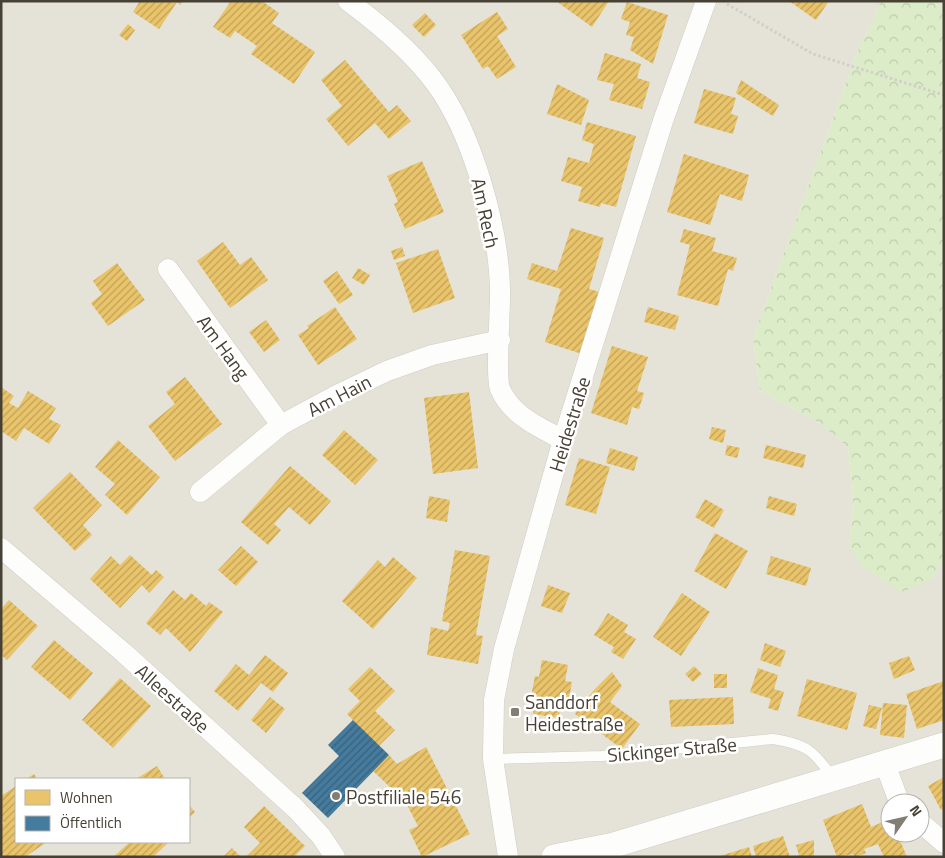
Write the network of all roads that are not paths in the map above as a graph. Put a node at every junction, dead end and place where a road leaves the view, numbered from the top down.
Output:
1 (348, 1) edge
2 (706, 1) edge
3 (168, 268) dead end
4 (500, 340) junction
5 (280, 425) junction
6 (564, 440) junction
7 (200, 492) dead end
8 (1, 548) edge
9 (944, 745) edge
10 (493, 759) junction
11 (885, 764) junction
12 (834, 780) junction
13 (896, 793) edge
14 (930, 831) edge
15 (944, 844) edge
16 (615, 851) edge
17 (335, 857) edge
18 (508, 857) edge
19 (554, 857) edge

1 - 4 street, Am Rech
2 - 6 street, Heidestraße
3 - 5 street, Am Hang
4 - 5 street, Am Hain
4 - 6 street, Am Rech
5 - 7 street, Am Hain
6 - 10 street, Heidestraße
8 - 17 street, Alleestraße
9 - 11 street
10 - 12 lane, Sickinger Straße
10 - 18 street, Heidestraße
11 - 12 street
11 - 13 street
12 - 16 street
14 - 15 street
16 - 19 street

